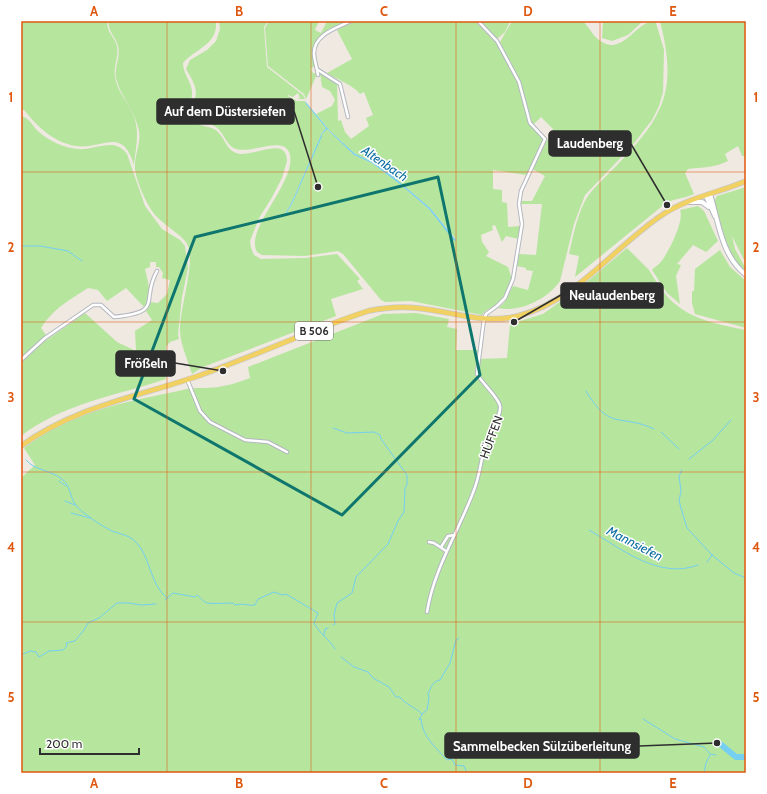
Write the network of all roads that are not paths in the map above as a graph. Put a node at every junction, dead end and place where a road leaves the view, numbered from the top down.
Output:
1 (351, 21) edge
2 (478, 21) edge
3 (317, 69) junction
4 (318, 75) dead end
5 (348, 117) dead end
6 (746, 181) edge
7 (708, 195) junction
8 (688, 202) junction
9 (709, 207) junction
10 (715, 216) junction
11 (157, 271) dead end
12 (746, 275) edge
13 (494, 308) junction
14 (498, 312) dead end
15 (484, 319) junction
16 (21, 360) edge
17 (192, 377) junction
18 (21, 446) edge
19 (287, 452) dead end
20 (455, 535) junction
21 (430, 542) dead end
22 (441, 547) junction
23 (446, 551) junction
24 (427, 612) dead end

1 - 3 street
2 - 13 street
3 - 4 street
3 - 5 street
6 - 7 main road, B 506
7 - 8 main road, B 506
7 - 9 main road
7 - 10 main road
8 - 9 main road
8 - 15 main road, B 506
9 - 10 main road
10 - 12 main road
11 - 16 street
13 - 14 street
13 - 15 street
15 - 17 main road, B 506
15 - 20 street, HÜFFEN
17 - 18 main road, B 506
17 - 19 street
20 - 22 street, HÜFFEN
20 - 23 street, HÜFFEN
21 - 22 street
22 - 23 street
23 - 24 street, HÜFFEN

